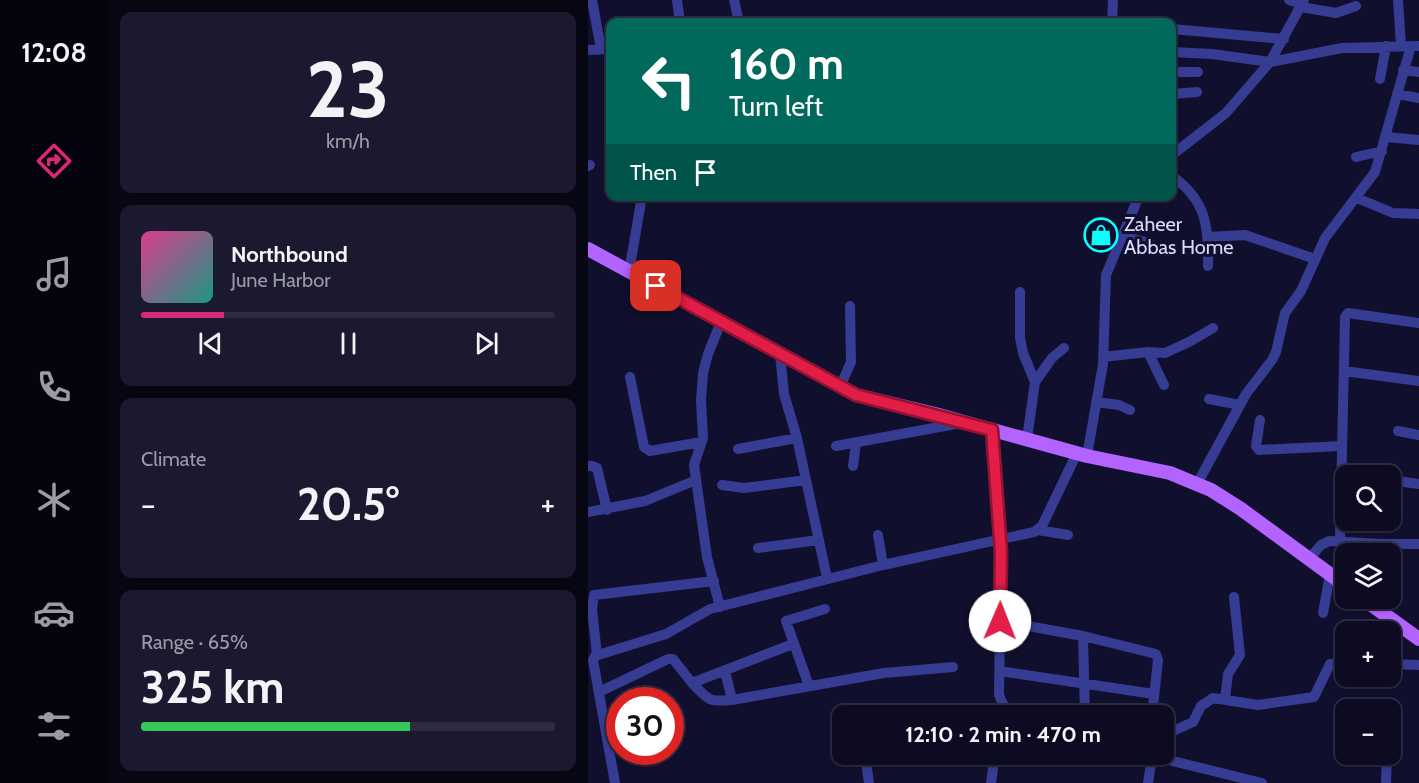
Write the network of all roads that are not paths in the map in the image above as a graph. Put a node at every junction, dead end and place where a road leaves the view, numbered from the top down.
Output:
1 (592, 0) edge
2 (677, 0) edge
3 (734, 0) edge
4 (1113, 0) edge
5 (1289, 0) edge
6 (1398, 0) edge
7 (1302, 4) edge
8 (1356, 6) dead end
9 (679, 18) edge
10 (738, 18) edge
11 (1112, 18) edge
12 (1176, 29) edge
13 (1284, 39) junction
14 (1386, 46) junction
15 (1410, 46) edge
16 (606, 49) edge
17 (588, 50) edge
18 (1176, 52) edge
19 (1270, 62) junction
20 (1404, 70) junction
21 (1176, 72) edge
22 (1198, 72) dead end
23 (1419, 72) edge
24 (1380, 79) dead end
25 (1197, 92) dead end
26 (1176, 94) edge
27 (1397, 94) junction
28 (1419, 98) edge
29 (1386, 137) junction
30 (1419, 140) edge
31 (1382, 150) junction
32 (1176, 152) edge
33 (1356, 157) dead end
34 (1176, 179) edge
35 (1357, 198) junction
36 (641, 201) edge
37 (1137, 201) edge
38 (1419, 214) edge
39 (1122, 236) junction
40 (1209, 237) junction
41 (1150, 243) dead end
42 (588, 249) edge
43 (1315, 259) junction
44 (1208, 266) dead end
45 (629, 272) junction
46 (1020, 292) dead end
47 (850, 306) dead end
48 (721, 322) junction
49 (1419, 323) edge
50 (1213, 328) dead end
51 (1064, 348) dead end
52 (1148, 352) junction
53 (780, 354) junction
54 (1103, 357) junction
55 (1344, 371) junction
56 (630, 377) dead end
57 (1419, 381) edge
58 (1035, 382) junction
59 (1164, 385) dead end
60 (840, 387) junction
61 (1209, 399) dead end
62 (1096, 402) junction
63 (1240, 405) junction
64 (1130, 410) dead end
65 (1260, 420) dead end
66 (964, 422) junction
67 (992, 430) junction
68 (1398, 431) dead end
69 (1419, 435) edge
70 (797, 438) junction
71 (1027, 439) junction
72 (702, 442) junction
73 (856, 443) junction
74 (836, 446) dead end
75 (1341, 446) junction
76 (738, 449) dead end
77 (1082, 454) junction
78 (588, 466) edge
79 (853, 466) dead end
80 (696, 480) junction
81 (806, 480) junction
82 (1401, 482) edge
83 (1197, 484) junction
84 (1419, 484) edge
85 (722, 485) dead end
86 (607, 510) junction
87 (588, 512) edge
88 (1038, 530) junction
89 (878, 535) dead end
90 (1068, 535) dead end
91 (819, 540) junction
92 (1001, 540) junction
93 (1340, 541) junction
94 (1419, 544) edge
95 (758, 548) dead end
96 (1309, 559) junction
97 (883, 565) junction
98 (1330, 575) junction
99 (827, 578) junction
100 (1335, 578) edge
101 (714, 581) junction
102 (1234, 597) dead end
103 (720, 607) junction
104 (590, 609) edge
105 (825, 609) dead end
106 (1377, 609) edge
107 (1323, 613) dead end
108 (1000, 621) junction
109 (1083, 636) junction
110 (1419, 639) edge
111 (793, 644) junction
112 (597, 654) junction
113 (1335, 664) edge
114 (1401, 664) edge
115 (1419, 665) edge
116 (953, 667) dead end
117 (725, 671) junction
118 (999, 671) junction
119 (692, 683) junction
120 (1083, 683) junction
121 (809, 686) junction
122 (595, 691) edge
123 (1154, 694) junction
124 (1225, 699) junction
125 (732, 700) junction
126 (1000, 705) edge
127 (1084, 705) edge
128 (1153, 705) edge
129 (1174, 731) edge
130 (1174, 763) edge
131 (867, 765) edge
132 (993, 765) edge
133 (1148, 765) edge
134 (1387, 765) edge
135 (1230, 780) edge
136 (615, 783) edge
137 (869, 783) edge
138 (991, 783) edge
139 (1148, 783) edge
140 (1262, 783) edge
141 (1386, 783) edge

1 - 16 street
2 - 9 street
3 - 10 street
4 - 11 street
5 - 7 street
6 - 15 street
7 - 8 street
7 - 13 street
12 - 13 street
13 - 19 street
14 - 15 street
14 - 19 street
14 - 24 street
15 - 20 street
16 - 17 street
18 - 19 street
19 - 32 street
20 - 23 street
20 - 27 street
21 - 22 street
25 - 26 street
27 - 28 street
27 - 29 street
29 - 30 street
29 - 31 street
31 - 33 street
31 - 35 street
34 - 40 street
35 - 38 street
35 - 43 street
36 - 45 street
37 - 39 street
39 - 41 street
39 - 54 street
40 - 43 street
40 - 44 street
42 - 45 main road
43 - 63 street
45 - 48 main road
46 - 58 street
47 - 60 street
48 - 53 main road
48 - 72 street
49 - 55 street
50 - 52 street
51 - 58 street
52 - 54 street
52 - 59 street
53 - 60 main road
53 - 70 street
54 - 62 street
55 - 57 street
55 - 75 street
56 - 72 street
58 - 71 street
60 - 66 main road
61 - 63 street
62 - 64 street
62 - 77 street
63 - 83 street
65 - 75 street
66 - 67 main road
66 - 73 street
67 - 71 main road
67 - 92 street
68 - 69 street
70 - 76 street
70 - 81 street
71 - 77 main road
72 - 80 street
73 - 74 street
73 - 79 street
75 - 93 street
77 - 83 main road
77 - 88 street
78 - 86 street
80 - 86 street
80 - 101 street
81 - 85 street
81 - 91 street
82 - 84 street
83 - 96 main road
86 - 87 street
88 - 90 street
88 - 92 street
89 - 97 street
91 - 95 street
91 - 99 street
92 - 97 street
92 - 108 street
93 - 94 street
93 - 96 street
96 - 98 main road
97 - 99 street
98 - 100 main road
98 - 107 street
99 - 103 street
101 - 103 street
101 - 104 street
102 - 124 street
103 - 112 street
104 - 112 street
105 - 111 street
106 - 110 main road
108 - 109 street
108 - 118 street
109 - 120 street
109 - 123 street
111 - 117 street
111 - 121 street
112 - 122 street
113 - 124 street
114 - 115 street
116 - 121 street
117 - 119 street
117 - 125 street
118 - 120 street
118 - 126 street
119 - 122 street
119 - 125 street
120 - 123 street
120 - 127 street
121 - 125 street
122 - 136 street
123 - 128 street
124 - 129 street
130 - 135 street
131 - 137 street
132 - 138 street
133 - 139 street
134 - 141 street
135 - 140 street

